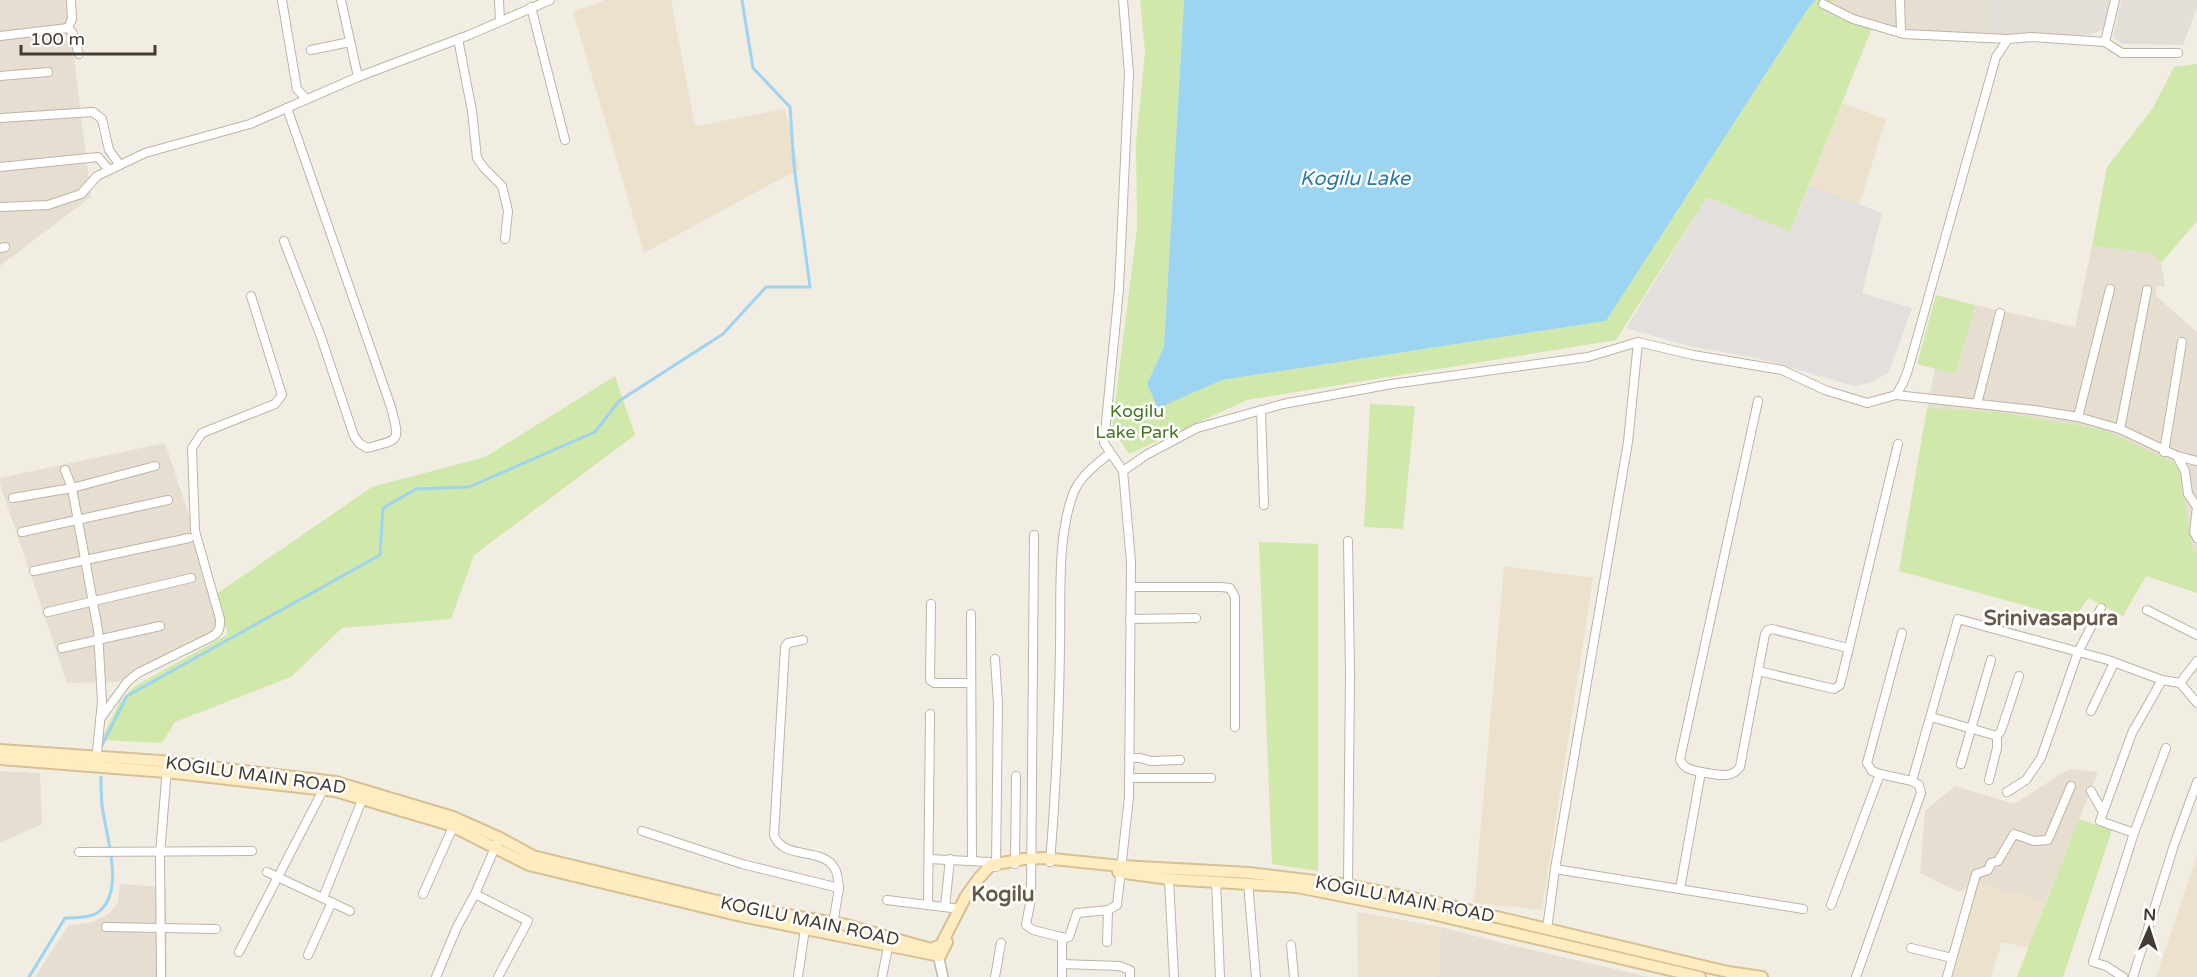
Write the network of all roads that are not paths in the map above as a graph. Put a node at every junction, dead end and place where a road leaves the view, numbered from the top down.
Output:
1 (71, 0) edge
2 (282, 0) edge
3 (341, 0) edge
4 (499, 0) edge
5 (550, 0) edge
6 (1123, 0) edge
7 (1900, 0) edge
8 (2115, 0) edge
9 (1823, 4) dead end
10 (531, 7) junction
11 (500, 21) junction
12 (68, 28) junction
13 (1901, 30) dead end
14 (0, 36) edge
15 (458, 39) junction
16 (2008, 39) junction
17 (350, 42) junction
18 (2105, 42) junction
19 (311, 50) dead end
20 (2178, 53) dead end
21 (79, 54) dead end
22 (48, 72) dead end
23 (0, 76) edge
24 (358, 77) junction
25 (306, 99) junction
26 (287, 108) junction
27 (0, 118) edge
28 (565, 140) dead end
29 (120, 165) junction
30 (0, 167) edge
31 (109, 170) junction
32 (0, 207) edge
33 (505, 239) dead end
34 (285, 241) dead end
35 (2110, 289) dead end
36 (2147, 290) dead end
37 (251, 296) dead end
38 (2000, 313) dead end
39 (1638, 342) junction
40 (2182, 342) dead end
41 (1896, 395) junction
42 (1758, 401) dead end
43 (1977, 404) junction
44 (1262, 410) junction
45 (2078, 417) junction
46 (2120, 429) junction
47 (1898, 444) dead end
48 (2164, 452) junction
49 (1110, 453) junction
50 (2177, 456) junction
51 (2197, 461) edge
52 (155, 466) dead end
53 (65, 470) dead end
54 (1123, 471) junction
55 (72, 488) junction
56 (13, 498) dead end
57 (168, 500) dead end
58 (1264, 505) dead end
59 (77, 519) junction
60 (22, 532) dead end
61 (1034, 535) dead end
62 (189, 538) dead end
63 (2197, 538) edge
64 (1348, 541) dead end
65 (85, 561) junction
66 (34, 572) dead end
67 (191, 578) dead end
68 (1131, 587) junction
69 (93, 601) junction
70 (931, 604) dead end
71 (2101, 608) dead end
72 (2147, 610) dead end
73 (48, 612) dead end
74 (971, 614) dead end
75 (1196, 618) dead end
76 (1130, 619) junction
77 (160, 627) dead end
78 (1902, 633) dead end
79 (2197, 635) edge
80 (98, 639) junction
81 (803, 640) dead end
82 (62, 648) dead end
83 (1848, 648) junction
84 (2078, 652) junction
85 (995, 660) dead end
86 (1991, 660) dead end
87 (2197, 661) edge
88 (2114, 663) junction
89 (1758, 671) junction
90 (2019, 676) dead end
91 (2162, 680) junction
92 (971, 683) junction
93 (2180, 683) junction
94 (2197, 703) edge
95 (2091, 711) dead end
96 (930, 714) dead end
97 (1931, 717) junction
98 (100, 719) junction
99 (1235, 727) dead end
100 (1971, 728) junction
101 (1997, 736) junction
102 (2166, 748) dead end
103 (0, 750) edge
104 (1129, 758) junction
105 (0, 759) edge
106 (1180, 760) dead end
107 (96, 762) junction
108 (1961, 764) dead end
109 (168, 767) junction
110 (1701, 772) junction
111 (1880, 774) junction
112 (1016, 776) dead end
113 (1129, 778) junction
114 (1211, 778) dead end
115 (1989, 780) dead end
116 (1912, 781) junction
117 (2197, 782) edge
118 (2071, 786) dead end
119 (323, 790) junction
120 (2091, 791) dead end
121 (2007, 792) dead end
122 (362, 800) junction
123 (2103, 812) junction
124 (453, 827) junction
125 (642, 831) dead end
126 (2134, 833) junction
127 (497, 842) junction
128 (252, 851) dead end
129 (78, 852) dead end
130 (160, 852) junction
131 (929, 859) junction
132 (950, 859) junction
133 (1032, 860) junction
134 (972, 861) junction
135 (1050, 861) junction
136 (1015, 862) junction
137 (994, 866) junction
138 (1121, 869) junction
139 (1555, 869) junction
140 (267, 872) dead end
141 (278, 877) junction
142 (1169, 879) junction
143 (1216, 881) junction
144 (1248, 883) junction
145 (1348, 885) junction
146 (839, 888) junction
147 (1680, 889) junction
148 (423, 894) dead end
149 (475, 894) junction
150 (323, 898) junction
151 (1349, 898) junction
152 (887, 900) dead end
153 (332, 902) junction
154 (928, 905) junction
155 (1832, 905) dead end
156 (945, 907) junction
157 (960, 909) junction
158 (1803, 909) dead end
159 (350, 910) dead end
160 (1108, 910) junction
161 (833, 924) junction
162 (106, 927) dead end
163 (161, 928) junction
164 (216, 929) dead end
165 (805, 929) junction
166 (1547, 929) junction
167 (860, 934) junction
168 (1062, 937) junction
169 (1107, 942) dead end
170 (1001, 943) dead end
171 (1291, 945) dead end
172 (888, 947) junction
173 (1911, 948) dead end
174 (239, 952) dead end
175 (938, 952) junction
176 (308, 954) dead end
177 (1952, 958) junction
178 (1062, 964) junction
179 (161, 977) edge
180 (436, 977) edge
181 (498, 977) edge
182 (798, 977) edge
183 (882, 977) edge
184 (944, 977) edge
185 (995, 977) edge
186 (1062, 977) edge
187 (1130, 977) edge
188 (1174, 977) edge
189 (1220, 977) edge
190 (1256, 977) edge
191 (1294, 977) edge
192 (1700, 977) edge
193 (1762, 977) edge
194 (1856, 977) edge
195 (1947, 977) edge
196 (2123, 977) edge
197 (2133, 977) edge

1 - 12 street
2 - 25 street
3 - 17 street
4 - 11 street
5 - 10 street
6 - 49 street
7 - 13 street
8 - 18 street
9 - 16 street
10 - 11 street
10 - 28 street
11 - 15 street
12 - 14 street
12 - 21 street
15 - 24 street
15 - 33 street
16 - 18 street
16 - 41 street
17 - 19 street
17 - 24 street
18 - 20 street
22 - 23 street
24 - 25 street
25 - 26 street
26 - 29 street
26 - 34 street
27 - 29 street
29 - 31 street
30 - 31 street
31 - 32 street
35 - 45 street
36 - 46 street
37 - 98 street
38 - 43 street
39 - 41 street
39 - 44 street
39 - 139 street
40 - 48 street
41 - 43 street
42 - 110 street
43 - 45 street
44 - 54 street
44 - 58 street
45 - 46 street
46 - 48 street
47 - 83 street
48 - 50 street
49 - 54 street
49 - 135 street
50 - 51 street
50 - 63 street
52 - 55 street
53 - 55 street
54 - 68 street
55 - 56 street
55 - 59 street
57 - 59 street
59 - 60 street
59 - 65 street
61 - 133 street
62 - 65 street
64 - 145 street
65 - 66 street
65 - 69 street
67 - 69 street
68 - 76 street
68 - 99 street
69 - 73 street
69 - 80 street
70 - 92 street
71 - 84 street
72 - 79 street
74 - 92 street
75 - 76 street
76 - 104 street
77 - 80 street
78 - 111 street
80 - 82 street
80 - 98 street
81 - 146 street
83 - 89 street
83 - 89 street
84 - 88 street
84 - 97 street
84 - 121 street
85 - 137 street
86 - 100 street
87 - 93 street
88 - 91 street
88 - 95 street
89 - 110 street
90 - 101 street
91 - 93 street
91 - 123 street
92 - 134 street
93 - 94 street
96 - 131 street
97 - 100 street
97 - 116 street
98 - 107 street
100 - 101 street
100 - 108 street
101 - 115 street
102 - 126 street
103 - 107 main road, KOGILU MAIN ROAD
104 - 106 street
104 - 113 street
105 - 107 main road, KOGILU MAIN ROAD
107 - 109 main road, KOGILU MAIN ROAD
109 - 119 main road, KOGILU MAIN ROAD
109 - 127 main road, KOGILU MAIN ROAD
109 - 130 street
110 - 147 street
111 - 116 street
111 - 155 street
112 - 136 street
113 - 114 street
113 - 138 street
116 - 194 street
117 - 197 street
118 - 177 street
119 - 122 main road, KOGILU MAIN ROAD
119 - 141 street
120 - 123 street
122 - 124 main road, KOGILU MAIN ROAD
122 - 150 street
123 - 126 street
124 - 127 main road, KOGILU MAIN ROAD
124 - 148 street
125 - 146 street
126 - 196 street
127 - 149 street
127 - 161 main road, KOGILU MAIN ROAD
127 - 165 main road, KOGILU MAIN ROAD
128 - 130 street
129 - 130 street
130 - 163 street
131 - 132 street
131 - 154 street
132 - 134 street
132 - 156 street
133 - 135 main road, KOGILU MAIN ROAD
133 - 136 main road, KOGILU MAIN ROAD
133 - 168 street
134 - 137 street
135 - 138 main road, KOGILU MAIN ROAD
136 - 137 main road, KOGILU MAIN ROAD
137 - 157 main road
137 - 175 main road
138 - 142 main road, KOGILU MAIN ROAD
138 - 145 main road, KOGILU MAIN ROAD
138 - 160 street
139 - 147 street
139 - 166 street
140 - 141 street
141 - 150 street
141 - 174 street
142 - 143 main road, KOGILU MAIN ROAD
142 - 188 street
143 - 144 main road, KOGILU MAIN ROAD
143 - 189 street
144 - 151 main road, KOGILU MAIN ROAD
144 - 190 street
145 - 151 street
145 - 166 main road, KOGILU MAIN ROAD
146 - 161 street
147 - 158 street
149 - 180 street
149 - 181 street
150 - 153 street
151 - 192 main road, KOGILU MAIN ROAD
152 - 154 street
153 - 159 street
153 - 176 street
154 - 156 street
156 - 157 street
157 - 175 main road
160 - 168 street
160 - 169 street
161 - 167 main road, KOGILU MAIN ROAD
162 - 163 street
163 - 164 street
163 - 179 street
165 - 167 main road, KOGILU MAIN ROAD
165 - 182 street
166 - 193 main road, KOGILU MAIN ROAD
167 - 172 main road, KOGILU MAIN ROAD
167 - 175 main road, KOGILU MAIN ROAD
168 - 178 street
170 - 185 street
171 - 191 street
172 - 175 main road, KOGILU MAIN ROAD
172 - 183 street
173 - 177 street
175 - 184 street
177 - 195 street
178 - 186 street
178 - 187 street

